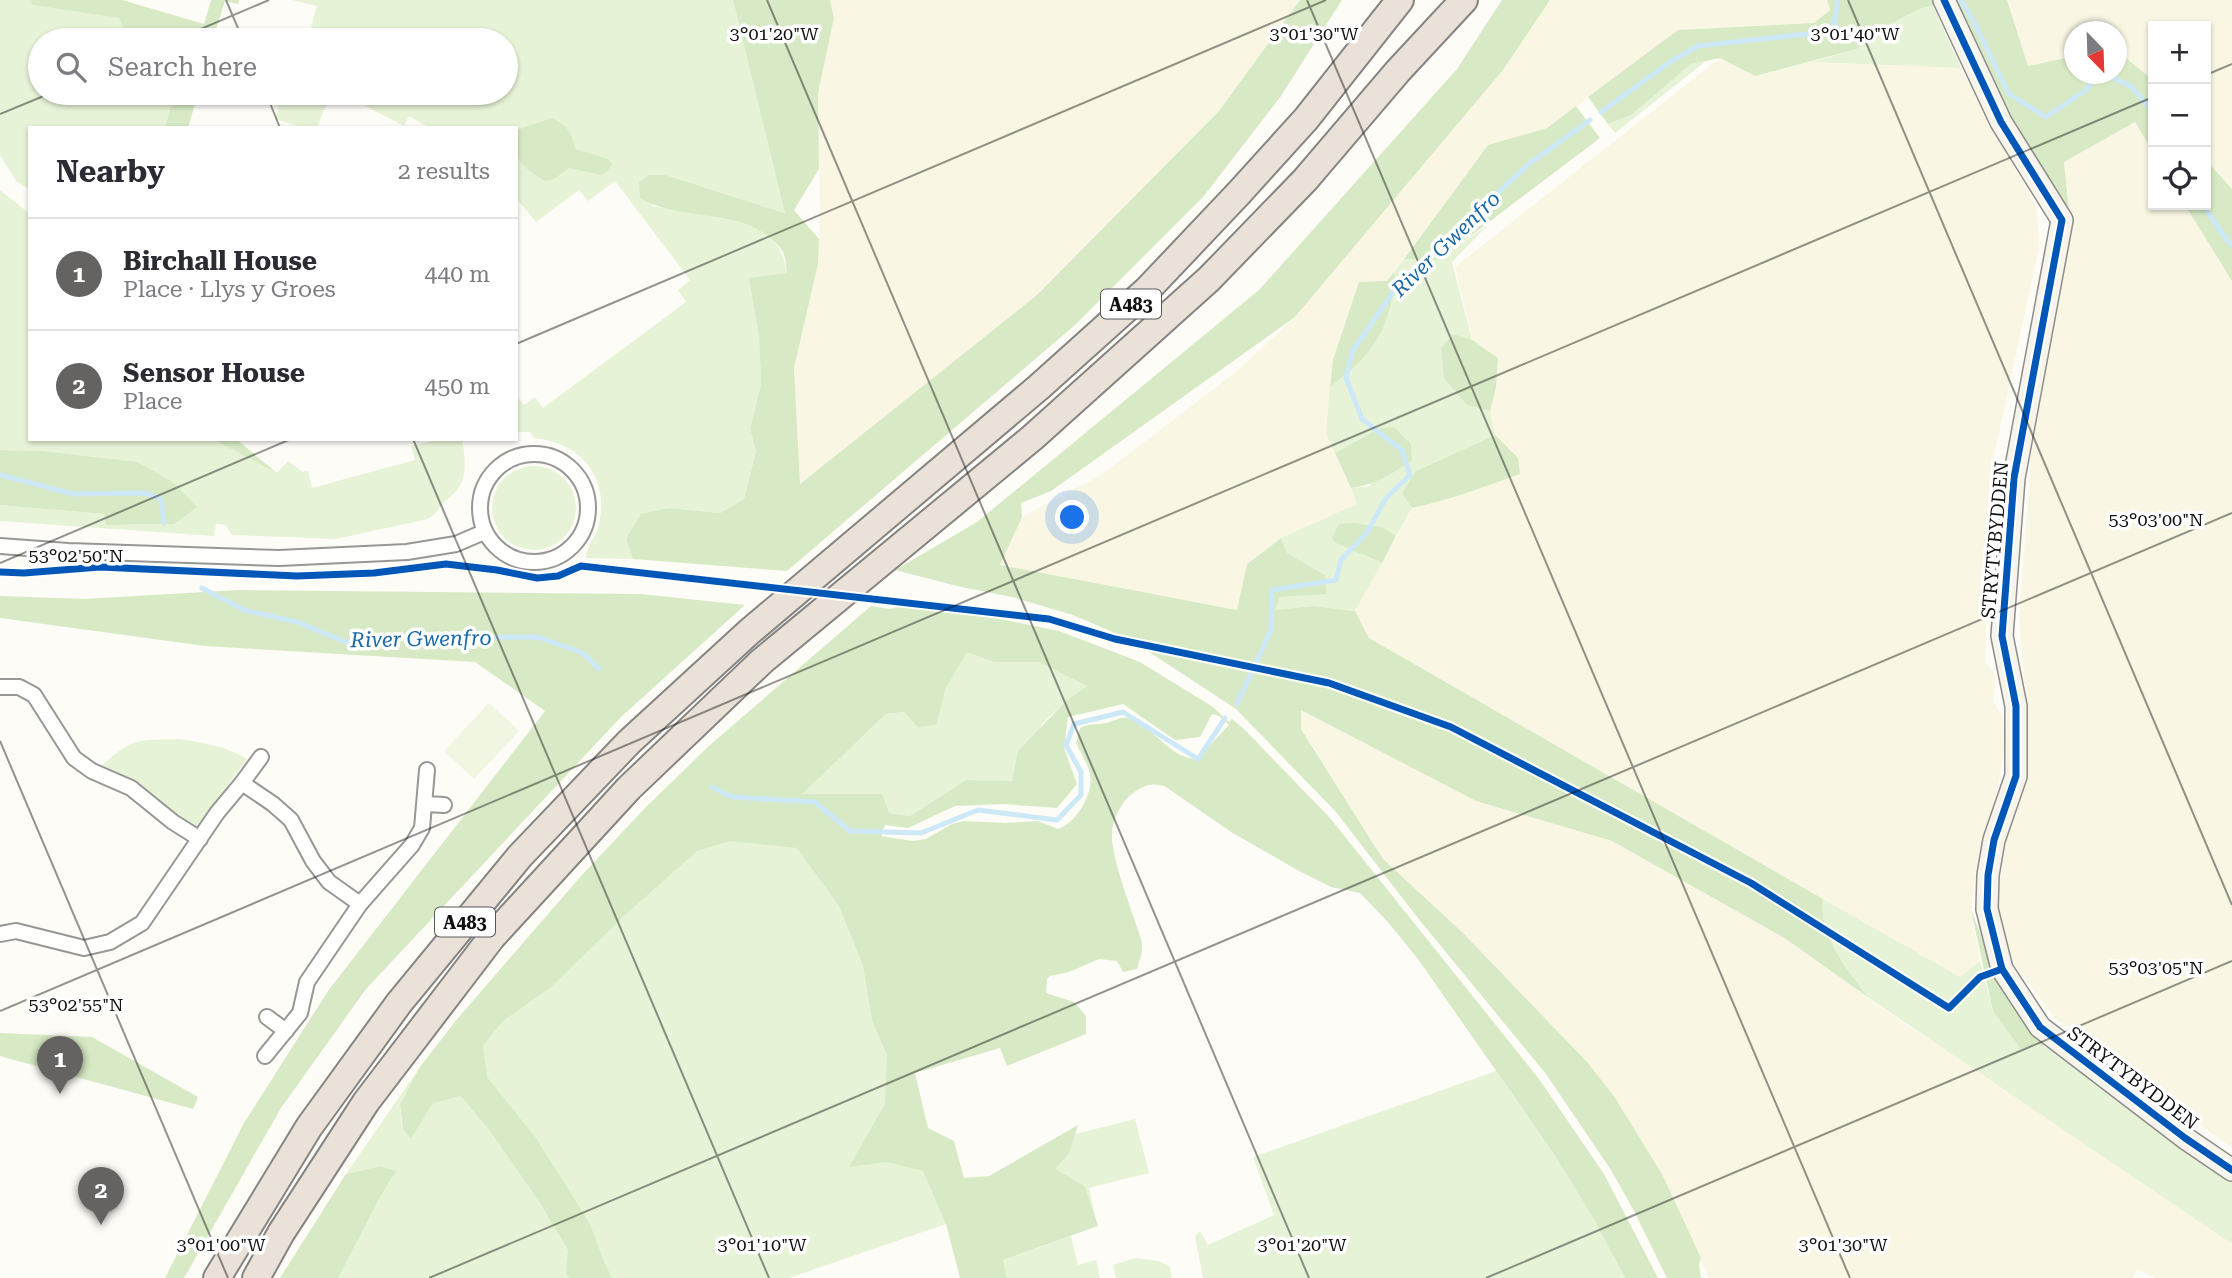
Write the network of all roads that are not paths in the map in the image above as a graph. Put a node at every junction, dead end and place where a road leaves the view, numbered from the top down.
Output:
1 (1385, 0) edge
2 (1400, 0) edge
3 (1442, 0) edge
4 (1464, 0) edge
5 (1944, 0) edge
6 (1369, 39) junction
7 (1398, 71) junction
8 (484, 532) junction
9 (0, 546) edge
10 (0, 687) edge
11 (261, 757) dead end
12 (427, 770) dead end
13 (242, 783) junction
14 (425, 804) junction
15 (444, 805) dead end
16 (200, 839) junction
17 (360, 904) junction
18 (0, 934) edge
19 (267, 1017) dead end
20 (286, 1031) junction
21 (265, 1056) dead end
22 (2232, 1170) edge
23 (217, 1278) edge
24 (256, 1278) edge

1 - 6 highway, A483
2 - 6 highway, A483
3 - 7 highway, A483
4 - 7 highway
5 - 22 street, STRYTYBYDDEN
6 - 23 highway, A483
7 - 24 highway, A483
8 - 8 street
8 - 9 street
10 - 16 street
11 - 13 street
12 - 14 street
13 - 16 street
13 - 17 street
14 - 15 street
14 - 17 street
16 - 18 street
17 - 20 street
19 - 20 street
20 - 21 street

